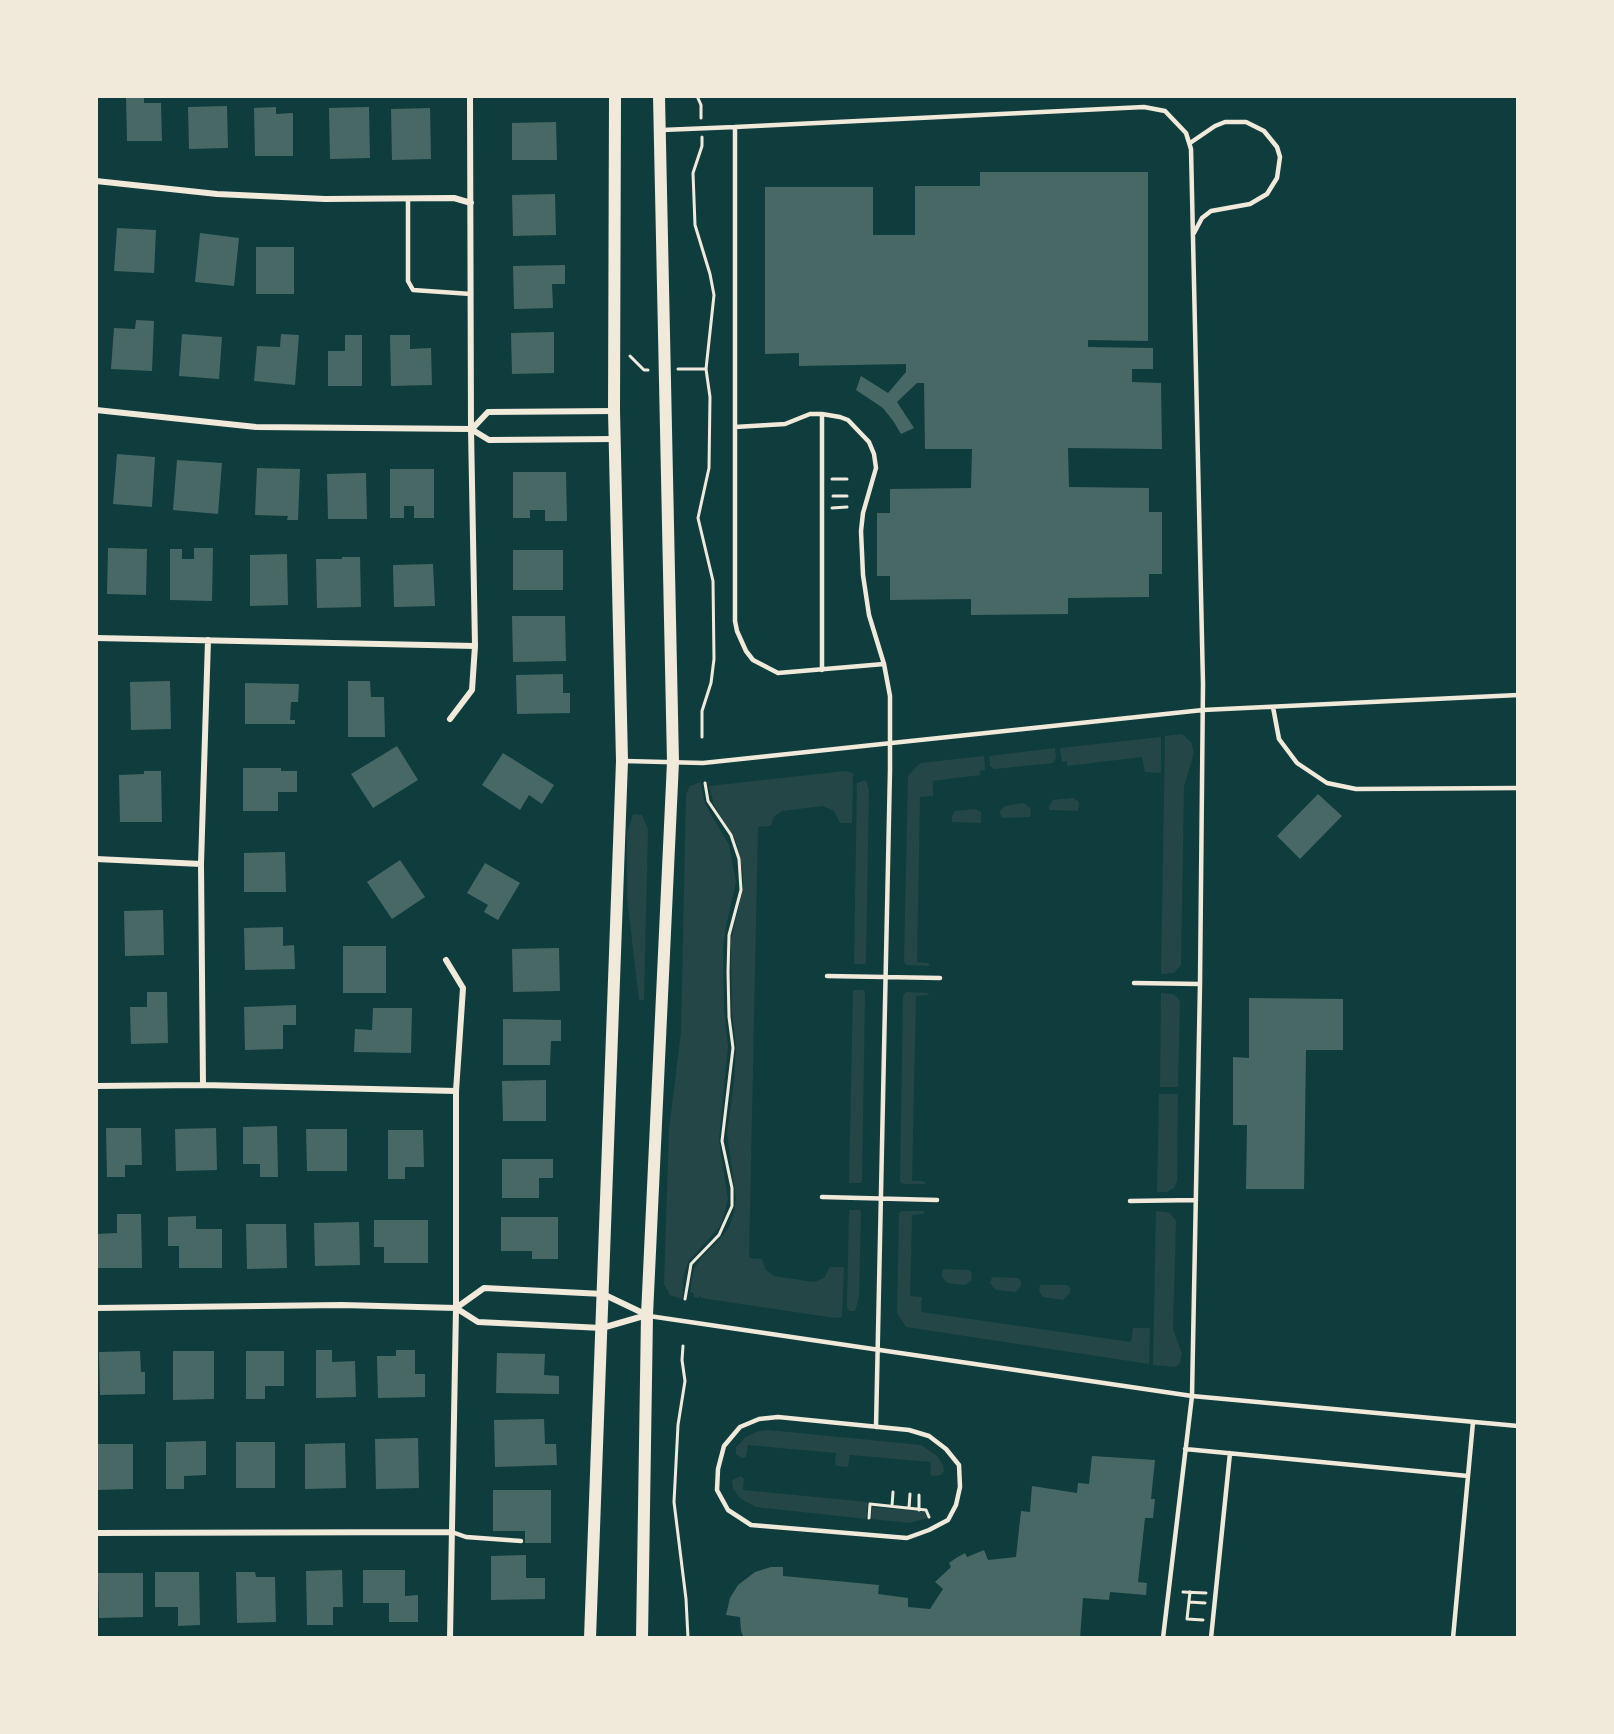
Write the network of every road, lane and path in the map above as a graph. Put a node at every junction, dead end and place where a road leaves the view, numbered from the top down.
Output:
1 (470, 96) edge
2 (615, 96) edge
3 (659, 96) edge
4 (697, 96) edge
5 (735, 127) junction
6 (702, 129) junction
7 (660, 130) junction
8 (1190, 143) junction
9 (96, 181) edge
10 (408, 199) junction
11 (471, 203) junction
12 (1193, 235) junction
13 (471, 294) junction
14 (630, 356) dead end
15 (678, 369) dead end
16 (706, 369) junction
17 (648, 370) dead end
18 (96, 410) edge
19 (614, 411) junction
20 (822, 414) junction
21 (735, 427) junction
22 (471, 429) junction
23 (615, 439) junction
24 (830, 479) dead end
25 (847, 479) dead end
26 (831, 496) dead end
27 (847, 496) dead end
28 (847, 507) dead end
29 (831, 508) dead end
30 (96, 638) edge
31 (208, 640) junction
32 (475, 646) junction
33 (884, 664) junction
34 (822, 669) junction
35 (1518, 694) edge
36 (1273, 707) junction
37 (1203, 710) junction
38 (450, 719) dead end
39 (702, 737) dead end
40 (890, 744) junction
41 (622, 760) junction
42 (673, 762) junction
43 (705, 783) dead end
44 (1518, 788) edge
45 (96, 859) edge
46 (201, 864) junction
47 (446, 960) dead end
48 (827, 976) dead end
49 (885, 976) junction
50 (940, 978) dead end
51 (1134, 983) dead end
52 (1200, 984) junction
53 (203, 1084) junction
54 (96, 1086) edge
55 (456, 1091) junction
56 (822, 1197) dead end
57 (880, 1199) junction
58 (937, 1200) dead end
59 (1196, 1200) junction
60 (1130, 1201) dead end
61 (603, 1294) junction
62 (686, 1299) dead end
63 (96, 1308) edge
64 (456, 1308) junction
65 (648, 1315) junction
66 (602, 1328) junction
67 (683, 1346) dead end
68 (877, 1351) junction
69 (1192, 1396) junction
70 (1473, 1422) junction
71 (1518, 1426) edge
72 (876, 1427) junction
73 (1185, 1449) junction
74 (1230, 1453) junction
75 (1468, 1476) junction
76 (893, 1492) dead end
77 (910, 1494) dead end
78 (920, 1495) dead end
79 (892, 1506) junction
80 (909, 1508) junction
81 (919, 1510) junction
82 (929, 1517) dead end
83 (869, 1518) dead end
84 (452, 1532) junction
85 (96, 1533) edge
86 (521, 1541) dead end
87 (1183, 1592) dead end
88 (1190, 1592) junction
89 (1206, 1593) dead end
90 (1189, 1602) junction
91 (1205, 1603) dead end
92 (1203, 1620) dead end
93 (450, 1638) edge
94 (591, 1638) edge
95 (642, 1638) edge
96 (688, 1638) edge
97 (1163, 1638) edge
98 (1211, 1638) edge
99 (1453, 1638) edge

1 - 11 street
2 - 19 main road
3 - 7 main road
4 - 6 path
5 - 6 lane
5 - 8 lane
5 - 21 lane
6 - 7 lane
6 - 16 path
7 - 42 main road
8 - 12 lane
8 - 12 lane
9 - 10 street
10 - 11 street
10 - 13 lane
11 - 13 street
12 - 37 lane
13 - 22 street
14 - 17 path
15 - 16 path
16 - 39 path
18 - 22 street
19 - 22 street
19 - 23 main road
20 - 21 lane
20 - 33 lane
20 - 34 lane
21 - 34 lane
22 - 23 street
22 - 32 street
23 - 41 main road
24 - 25 path
26 - 27 path
28 - 29 path
30 - 31 street
31 - 32 street
31 - 46 street
32 - 38 street
33 - 34 lane
33 - 40 lane
35 - 36 lane
36 - 37 lane
36 - 44 lane
37 - 40 lane
37 - 52 lane
40 - 42 lane
40 - 49 lane
41 - 42 lane
41 - 61 main road
42 - 65 main road
43 - 62 path
45 - 46 street
46 - 53 street
47 - 55 street
48 - 49 lane
49 - 50 lane
49 - 57 lane
51 - 52 lane
52 - 59 lane
53 - 54 street
53 - 55 street
55 - 64 street
56 - 57 lane
57 - 58 lane
57 - 68 lane
59 - 60 lane
59 - 69 lane
61 - 64 street
61 - 65 street
61 - 66 main road
63 - 64 street
64 - 66 street
64 - 84 street
65 - 66 street
65 - 68 lane
65 - 95 main road
66 - 94 main road
67 - 96 path
68 - 69 lane
68 - 72 lane
69 - 70 lane
69 - 73 lane
70 - 71 lane
70 - 75 lane
72 - 72 lane
73 - 74 lane
73 - 97 lane
74 - 75 lane
74 - 98 lane
75 - 99 lane
76 - 79 path
77 - 80 path
78 - 81 path
79 - 80 path
79 - 83 path
80 - 81 path
81 - 82 path
84 - 85 street
84 - 86 lane
84 - 93 street
87 - 88 path
88 - 89 path
88 - 90 path
90 - 91 path
90 - 92 path

